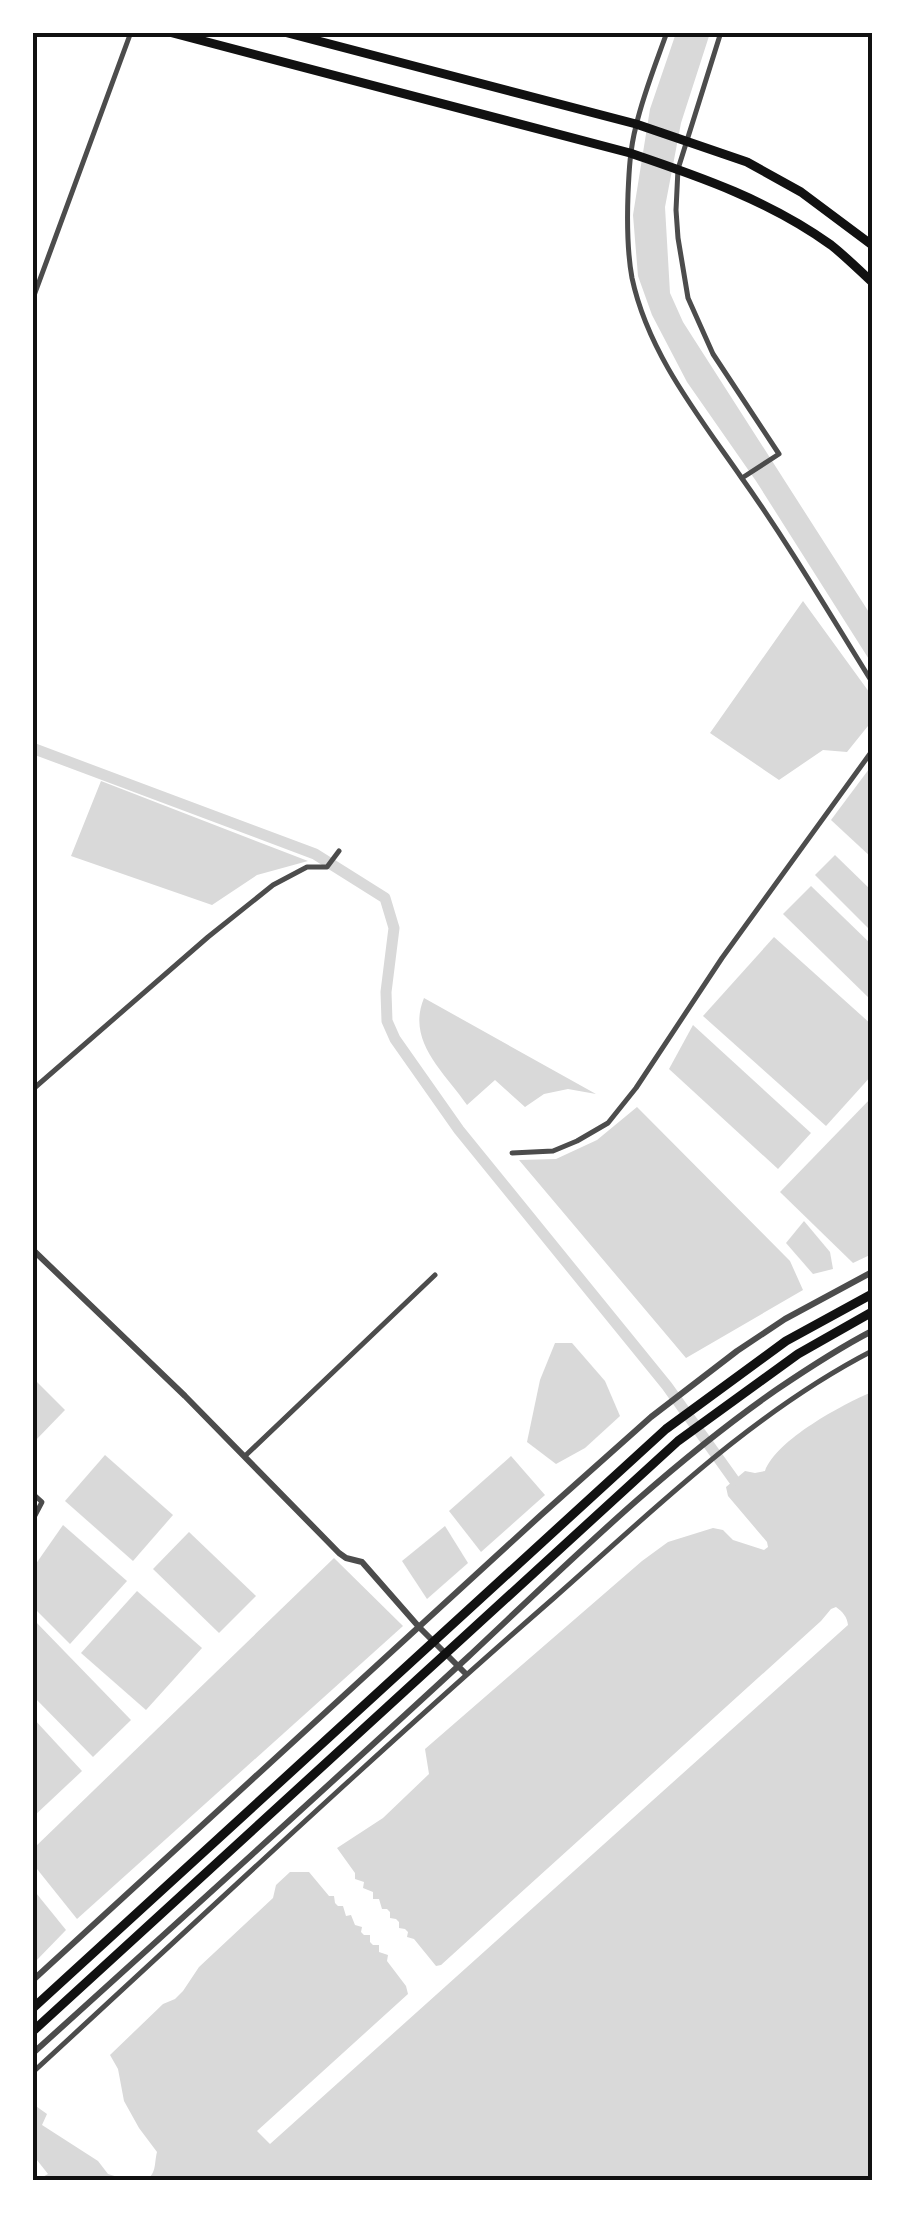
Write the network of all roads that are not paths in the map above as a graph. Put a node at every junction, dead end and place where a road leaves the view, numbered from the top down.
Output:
1 (131, 32) edge
2 (169, 32) edge
3 (284, 32) edge
4 (667, 32) edge
5 (721, 32) edge
6 (636, 124) junction
7 (687, 141) junction
8 (630, 153) junction
9 (678, 169) junction
10 (872, 246) edge
11 (872, 282) edge
12 (32, 301) edge
13 (742, 478) junction
14 (872, 682) edge
15 (872, 751) edge
16 (340, 851) dead end
17 (32, 1090) edge
18 (512, 1153) dead end
19 (32, 1249) edge
20 (872, 1272) edge
21 (435, 1275) dead end
22 (872, 1294) edge
23 (872, 1312) edge
24 (872, 1331) edge
25 (872, 1351) edge
26 (245, 1456) junction
27 (32, 1493) edge
28 (32, 1521) edge
29 (419, 1627) junction
30 (458, 1665) junction
31 (466, 1674) junction
32 (32, 1980) edge
33 (32, 2009) edge
34 (32, 2032) edge
35 (32, 2054) edge
36 (32, 2073) edge

1 - 12 street
2 - 8 main road
3 - 6 main road
4 - 6 street
5 - 7 street
6 - 7 main road
6 - 8 street
7 - 9 street
7 - 10 main road
8 - 9 main road
8 - 13 street
9 - 11 main road
9 - 13 street
13 - 14 street
15 - 18 street
16 - 17 street
19 - 26 street
20 - 29 street
21 - 26 street
22 - 33 main road
23 - 34 main road
24 - 30 street
25 - 31 street
26 - 29 street
27 - 28 street
29 - 30 street
29 - 32 street
30 - 31 street
30 - 35 street
31 - 36 street

